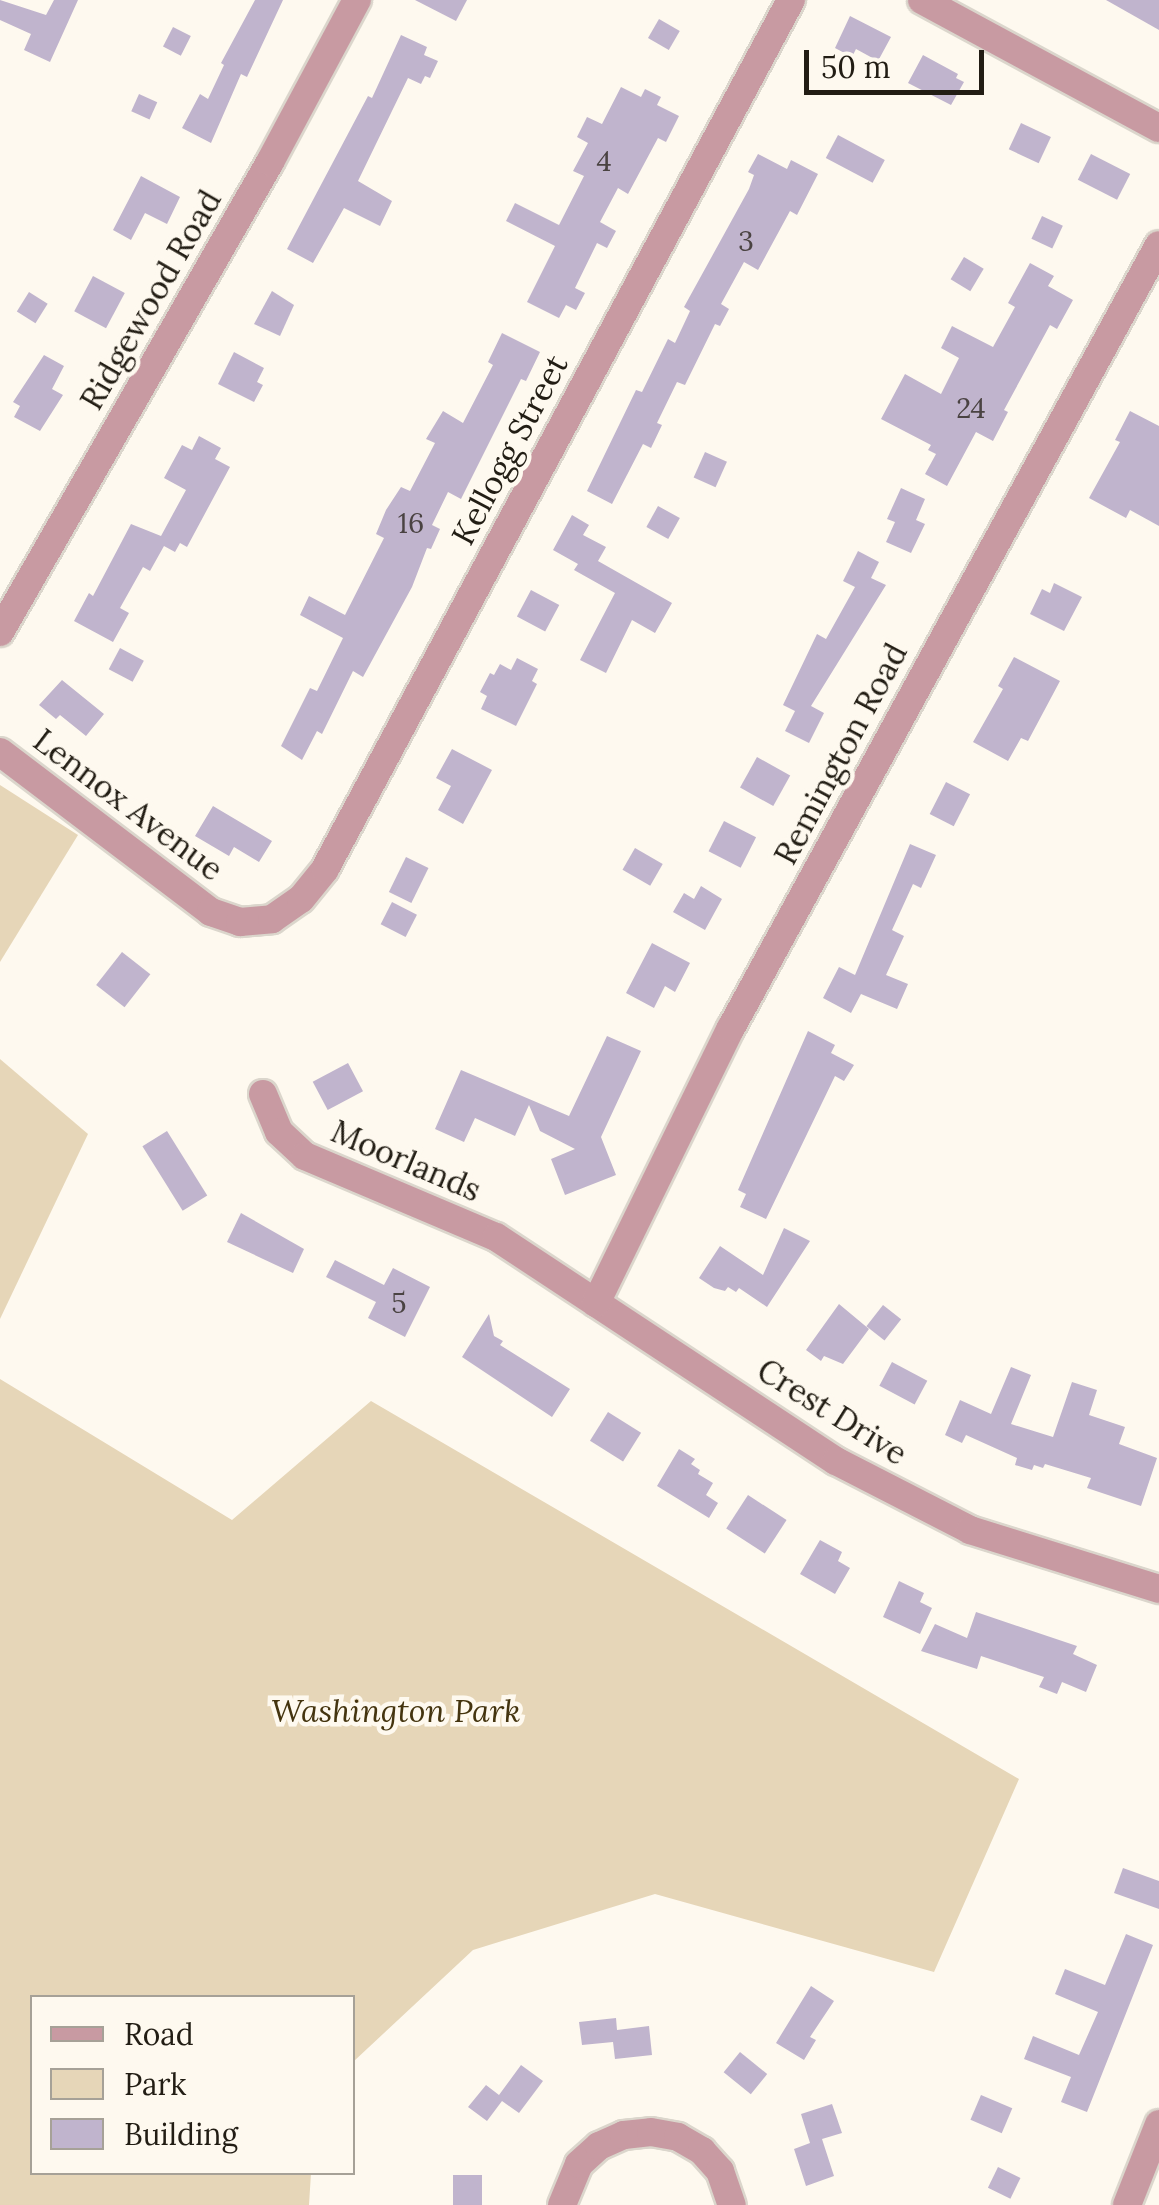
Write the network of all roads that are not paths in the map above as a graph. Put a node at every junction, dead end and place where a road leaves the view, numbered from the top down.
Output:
1 (357, 0) edge
2 (791, 0) edge
3 (922, 0) edge
4 (1159, 128) edge
5 (1159, 244) edge
6 (0, 632) edge
7 (0, 752) edge
8 (272, 919) joint
9 (264, 1094) dead end
10 (496, 1237) joint
11 (596, 1303) junction
12 (1159, 1589) edge
13 (1159, 2124) edge
14 (562, 2205) edge
15 (732, 2205) edge
16 (1127, 2205) edge

1 - 6 street, Ridgewood Road
2 - 8 street, Kellogg Street
3 - 4 street
5 - 11 street, Remington Road
7 - 8 street, Lennox Avenue
9 - 10 street, Moorlands
10 - 11 street, Crest Drive
11 - 12 street, Crest Drive
13 - 16 street
14 - 15 street

